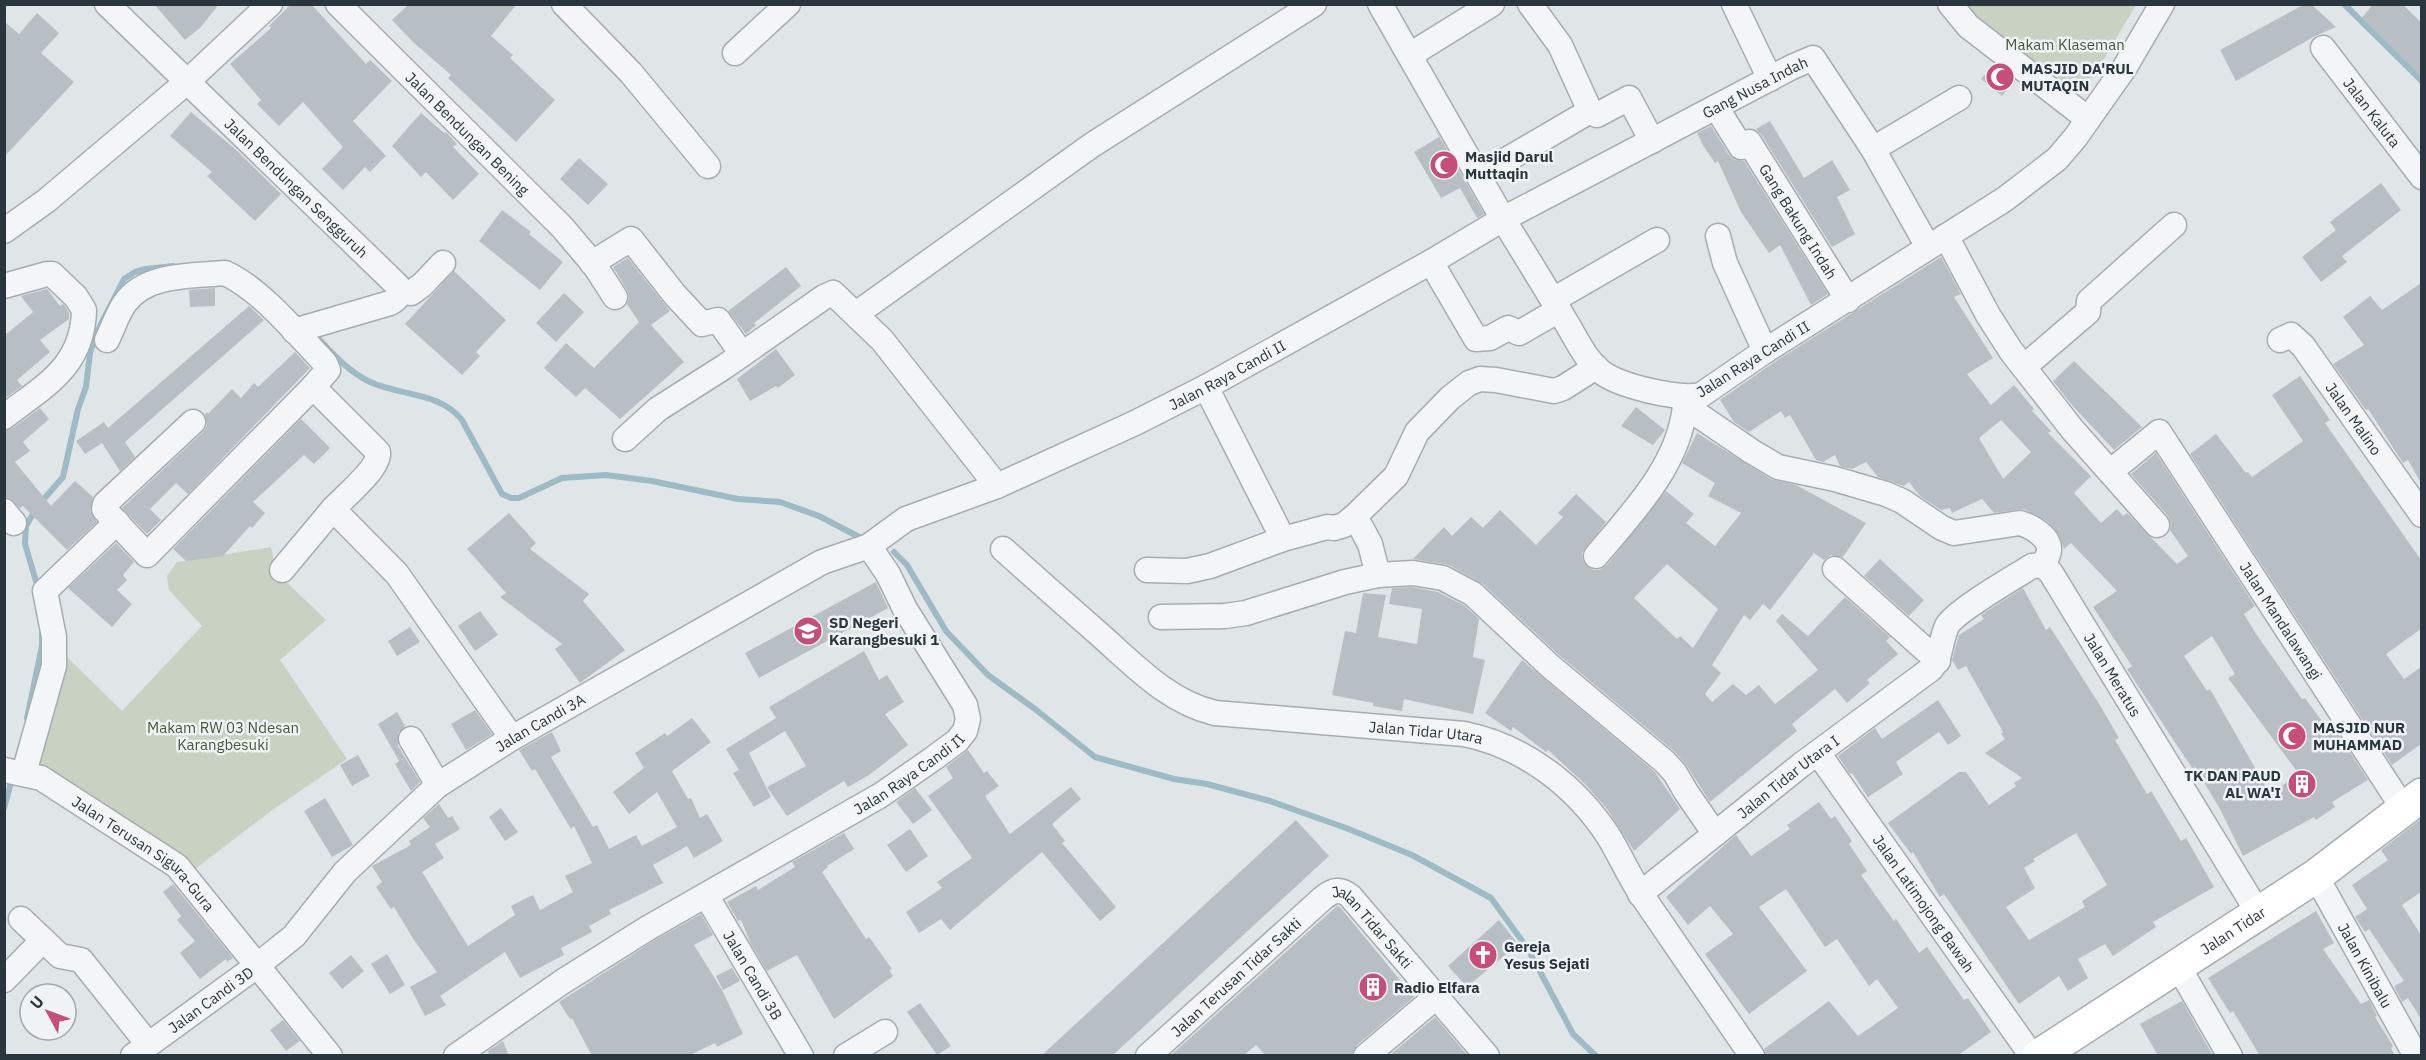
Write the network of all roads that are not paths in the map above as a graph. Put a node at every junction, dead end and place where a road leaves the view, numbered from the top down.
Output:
1 (107, 4) edge
2 (270, 4) edge
3 (338, 4) edge
4 (564, 4) edge
5 (1314, 4) edge
6 (1380, 4) edge
7 (1492, 4) edge
8 (1530, 4) edge
9 (1734, 4) edge
10 (1950, 4) edge
11 (2162, 4) edge
12 (779, 7) edge
13 (2323, 48) dead end
14 (735, 53) dead end
15 (1410, 55) junction
16 (1770, 79) junction
17 (188, 81) junction
18 (1959, 98) dead end
19 (1716, 107) junction
20 (1590, 111) junction
21 (2088, 119) junction
22 (1652, 141) junction
23 (1873, 149) junction
24 (708, 166) dead end
25 (1479, 176) junction
26 (2421, 177) edge
27 (1503, 219) junction
28 (2174, 225) dead end
29 (4, 231) edge
30 (1718, 236) dead end
31 (1657, 240) dead end
32 (1937, 242) junction
33 (1431, 262) junction
34 (443, 263) dead end
35 (593, 264) junction
36 (4, 286) edge
37 (400, 291) junction
38 (615, 297) dead end
39 (1848, 300) junction
40 (1556, 305) junction
41 (856, 314) junction
42 (305, 327) junction
43 (107, 340) dead end
44 (2280, 340) dead end
45 (1765, 351) junction
46 (742, 354) junction
47 (2025, 366) junction
48 (1596, 367) junction
49 (313, 387) junction
50 (1206, 387) junction
51 (1688, 402) junction
52 (4, 417) edge
53 (193, 422) dead end
54 (625, 439) dead end
55 (2110, 472) junction
56 (997, 486) junction
57 (333, 509) junction
58 (2421, 515) edge
59 (1355, 516) junction
60 (117, 522) junction
61 (2157, 525) dead end
62 (1283, 539) junction
63 (868, 546) junction
64 (1003, 549) dead end
65 (1596, 556) dead end
66 (2043, 565) junction
67 (1836, 569) dead end
68 (282, 570) dead end
69 (1147, 570) dead end
70 (1378, 575) junction
71 (1161, 617) dead end
72 (1938, 661) junction
73 (411, 738) dead end
74 (512, 738) junction
75 (1818, 753) junction
76 (12, 772) edge
77 (438, 785) junction
78 (2412, 802) edge
79 (1715, 834) junction
80 (2316, 876) junction
81 (1641, 894) junction
82 (705, 895) junction
83 (1323, 898) joint
84 (2259, 914) junction
85 (21, 919) dead end
86 (43, 940) junction
87 (258, 965) junction
88 (2178, 966) junction
89 (4, 980) edge
90 (1436, 997) junction
91 (885, 1032) dead end
92 (140, 1050) edge
93 (330, 1056) edge
94 (456, 1056) edge
95 (801, 1056) edge
96 (846, 1056) edge
97 (1148, 1056) edge
98 (1366, 1056) edge
99 (1487, 1056) edge
100 (1752, 1056) edge
101 (2032, 1056) edge
102 (2039, 1056) edge
103 (2230, 1056) edge
104 (2416, 1056) edge

1 - 17 street, Jalan Bendungan Sengguruh
2 - 17 street
3 - 35 street, Jalan Bendungan Bening
4 - 24 street
5 - 41 street
6 - 15 street
7 - 15 street
8 - 20 street
9 - 16 street
10 - 21 street
11 - 21 street, Jalan Raya Candi II
12 - 14 street
13 - 26 street, Jalan Kaluta
15 - 25 street
16 - 19 street, Gang Nusa Indah
16 - 23 street, Gang Nusa Indah
17 - 29 street
17 - 37 street, Jalan Bendungan Sengguruh
18 - 23 street
19 - 22 street, Gang Nusa Indah
19 - 39 street, Gang Bakung Indah
20 - 22 street
20 - 25 street
21 - 32 street, Jalan Raya Candi II
22 - 27 street, Gang Nusa Indah
23 - 32 street, Gang Nusa Indah
25 - 27 street
27 - 33 street, Jalan Raya Candi II
27 - 40 street, Jalan Raya Candi II
28 - 47 street
30 - 45 street
31 - 40 street
32 - 39 street, Jalan Raya Candi II
32 - 47 street, Gang Nusa Indah
33 - 40 street
33 - 50 street, Jalan Raya Candi II
34 - 37 street
35 - 38 street, Jalan Bendungan Bening
35 - 46 street
36 - 52 street
37 - 42 street
39 - 45 street, Jalan Raya Candi II
40 - 48 street, Jalan Raya Candi II
41 - 46 street
41 - 56 street
42 - 43 street
42 - 49 street
44 - 58 street, Jalan Malino
45 - 51 street, Jalan Raya Candi II
46 - 54 street
47 - 55 street, Gang Nusa Indah
48 - 51 street, Jalan Raya Candi II
48 - 59 street
49 - 57 street
49 - 60 street
50 - 56 street, Jalan Raya Candi II
50 - 62 street
51 - 65 street
51 - 66 street
53 - 60 street
55 - 61 street, Gang Nusa Indah
55 - 78 street, Jalan Mandalawangi
56 - 63 street, Jalan Raya Candi II
57 - 68 street
57 - 74 street
59 - 62 street
59 - 70 street
60 - 76 street
62 - 69 street
63 - 74 street, Jalan Candi 3A
63 - 82 street, Jalan Raya Candi II
64 - 81 street, Jalan Tidar Utara
66 - 72 street
66 - 84 street, Jalan Meratus
67 - 72 street
70 - 71 street
70 - 79 street
72 - 75 street, Jalan Tidar Utara I
73 - 77 street
74 - 77 street, Jalan Candi 3A
75 - 79 street, Jalan Tidar Utara I
75 - 101 street, Jalan Latimojong Bawah
76 - 87 street, Jalan Terusan Sigura-Gura
77 - 87 street, Jalan Candi 3A
78 - 80 main road, Jalan Tidar
79 - 81 street, Jalan Tidar Utara I
80 - 84 main road, Jalan Tidar
80 - 104 street, Jalan Kinibalu
81 - 100 street, Jalan Tidar Utara
82 - 94 street, Jalan Raya Candi II
82 - 95 street, Jalan Candi 3B
83 - 90 street, Jalan Tidar Sakti
83 - 97 street, Jalan Terusan Tidar Sakti
84 - 88 main road, Jalan Tidar
85 - 86 street
86 - 89 street
86 - 92 street
87 - 92 street, Jalan Candi 3D
87 - 93 street, Jalan Terusan Sigura-Gura
88 - 102 main road, Jalan Tidar
88 - 103 street
90 - 98 street
90 - 99 street, Jalan Tidar Sakti
91 - 96 street

